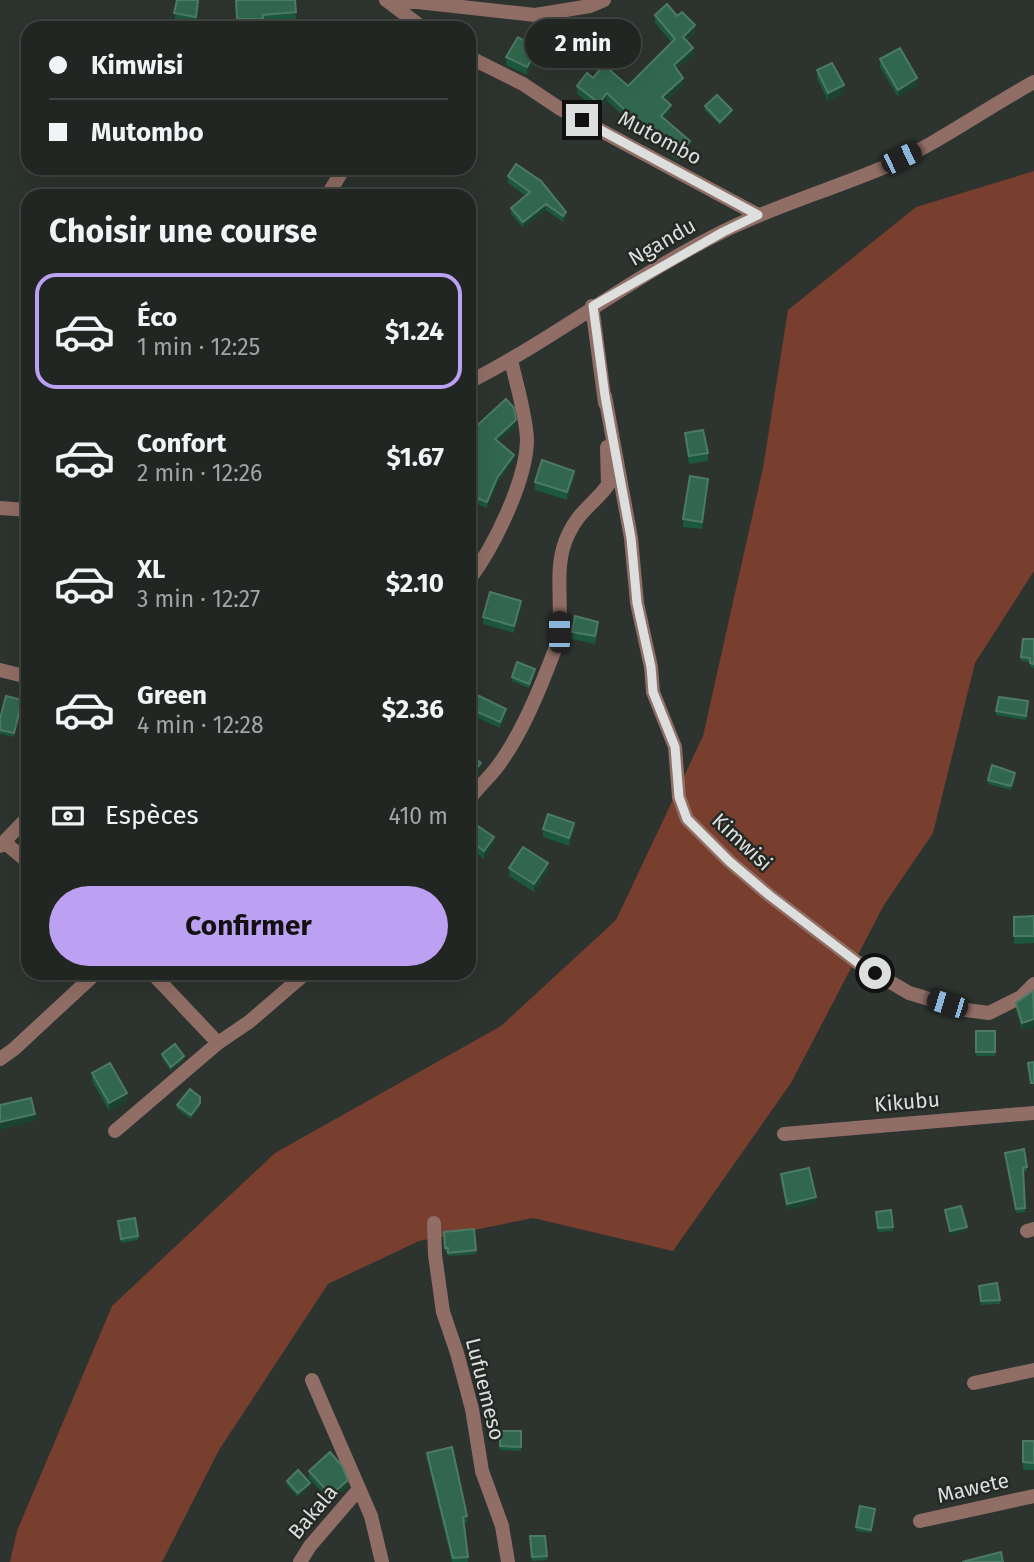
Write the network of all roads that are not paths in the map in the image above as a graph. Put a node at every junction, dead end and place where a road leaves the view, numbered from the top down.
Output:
1 (386, 0) edge
2 (400, 0) edge
3 (604, 0) edge
4 (414, 21) edge
5 (476, 60) edge
6 (1034, 82) edge
7 (758, 215) junction
8 (593, 306) junction
9 (511, 360) junction
10 (476, 378) edge
11 (605, 396) junction
12 (0, 508) edge
13 (21, 510) edge
14 (476, 570) edge
15 (0, 670) edge
16 (21, 675) edge
17 (476, 792) edge
18 (21, 824) edge
19 (2, 844) edge
20 (21, 857) edge
21 (88, 980) edge
22 (159, 980) edge
23 (298, 980) edge
24 (1034, 984) edge
25 (218, 1043) junction
26 (0, 1059) edge
27 (1034, 1112) edge
28 (115, 1131) dead end
29 (784, 1134) dead end
30 (434, 1223) dead end
31 (1034, 1370) edge
32 (312, 1380) dead end
33 (974, 1383) dead end
34 (359, 1489) junction
35 (1034, 1496) edge
36 (920, 1521) dead end
37 (300, 1562) edge
38 (382, 1562) edge
39 (508, 1562) edge

1 - 4 street
2 - 3 street
5 - 7 street, Mutombo
6 - 7 street, Ngandu
7 - 8 street, Ngandu
8 - 9 street, Ngandu
8 - 11 street
9 - 10 street, Ngandu
9 - 14 street
11 - 17 street
11 - 24 street, Kimwisi
12 - 13 street
15 - 16 street
18 - 19 street
19 - 20 street
21 - 26 street
22 - 25 street
23 - 25 street
25 - 28 street
27 - 29 street, Kikubu
30 - 39 street, Lufuemeso
31 - 33 street
32 - 34 street
34 - 37 street, Bakala
34 - 38 street
35 - 36 street, Mawete

